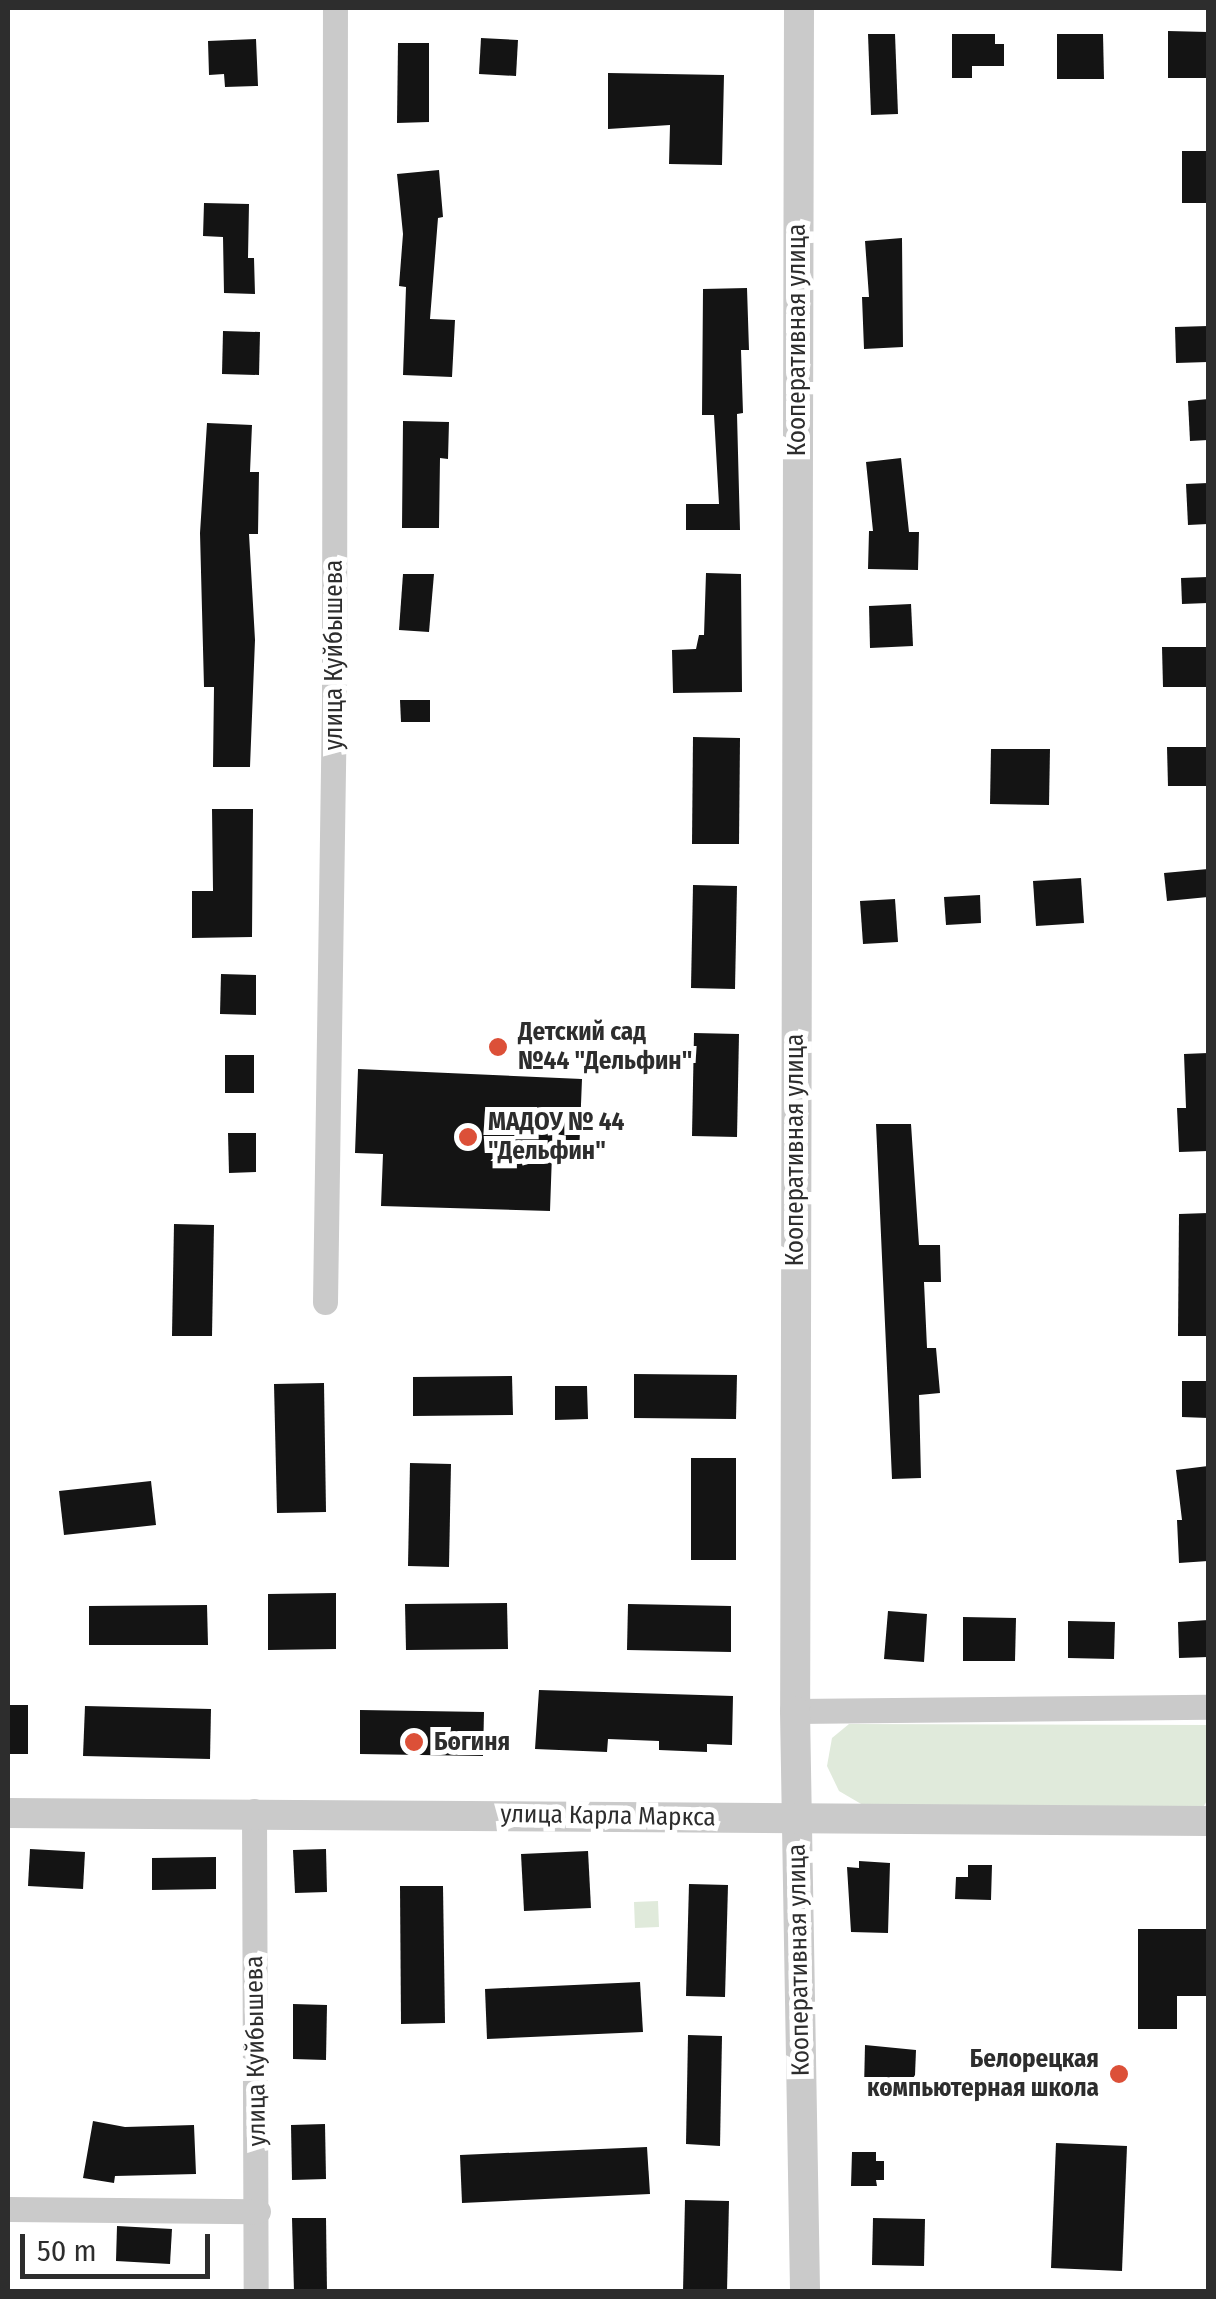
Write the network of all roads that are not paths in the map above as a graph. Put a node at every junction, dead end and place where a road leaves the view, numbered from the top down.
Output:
1 (336, 8) edge
2 (798, 8) edge
3 (325, 1302) dead end
4 (1208, 1707) edge
5 (795, 1711) junction
6 (254, 1811) junction
7 (8, 1812) edge
8 (797, 1819) junction
9 (1208, 1821) edge
10 (8, 2209) edge
11 (258, 2211) junction
12 (256, 2292) edge
13 (806, 2292) edge

1 - 3 street, улица Куйбышева
2 - 5 street, Кооперативная улица
4 - 5 street
5 - 8 street, Кооперативная улица
6 - 7 street, улица Карла Маркса
6 - 8 street, улица Карла Маркса
6 - 11 street, улица Куйбышева
8 - 9 street, улица Карла Маркса
8 - 13 street, Кооперативная улица
10 - 11 street
11 - 12 street, улица Куйбышева

